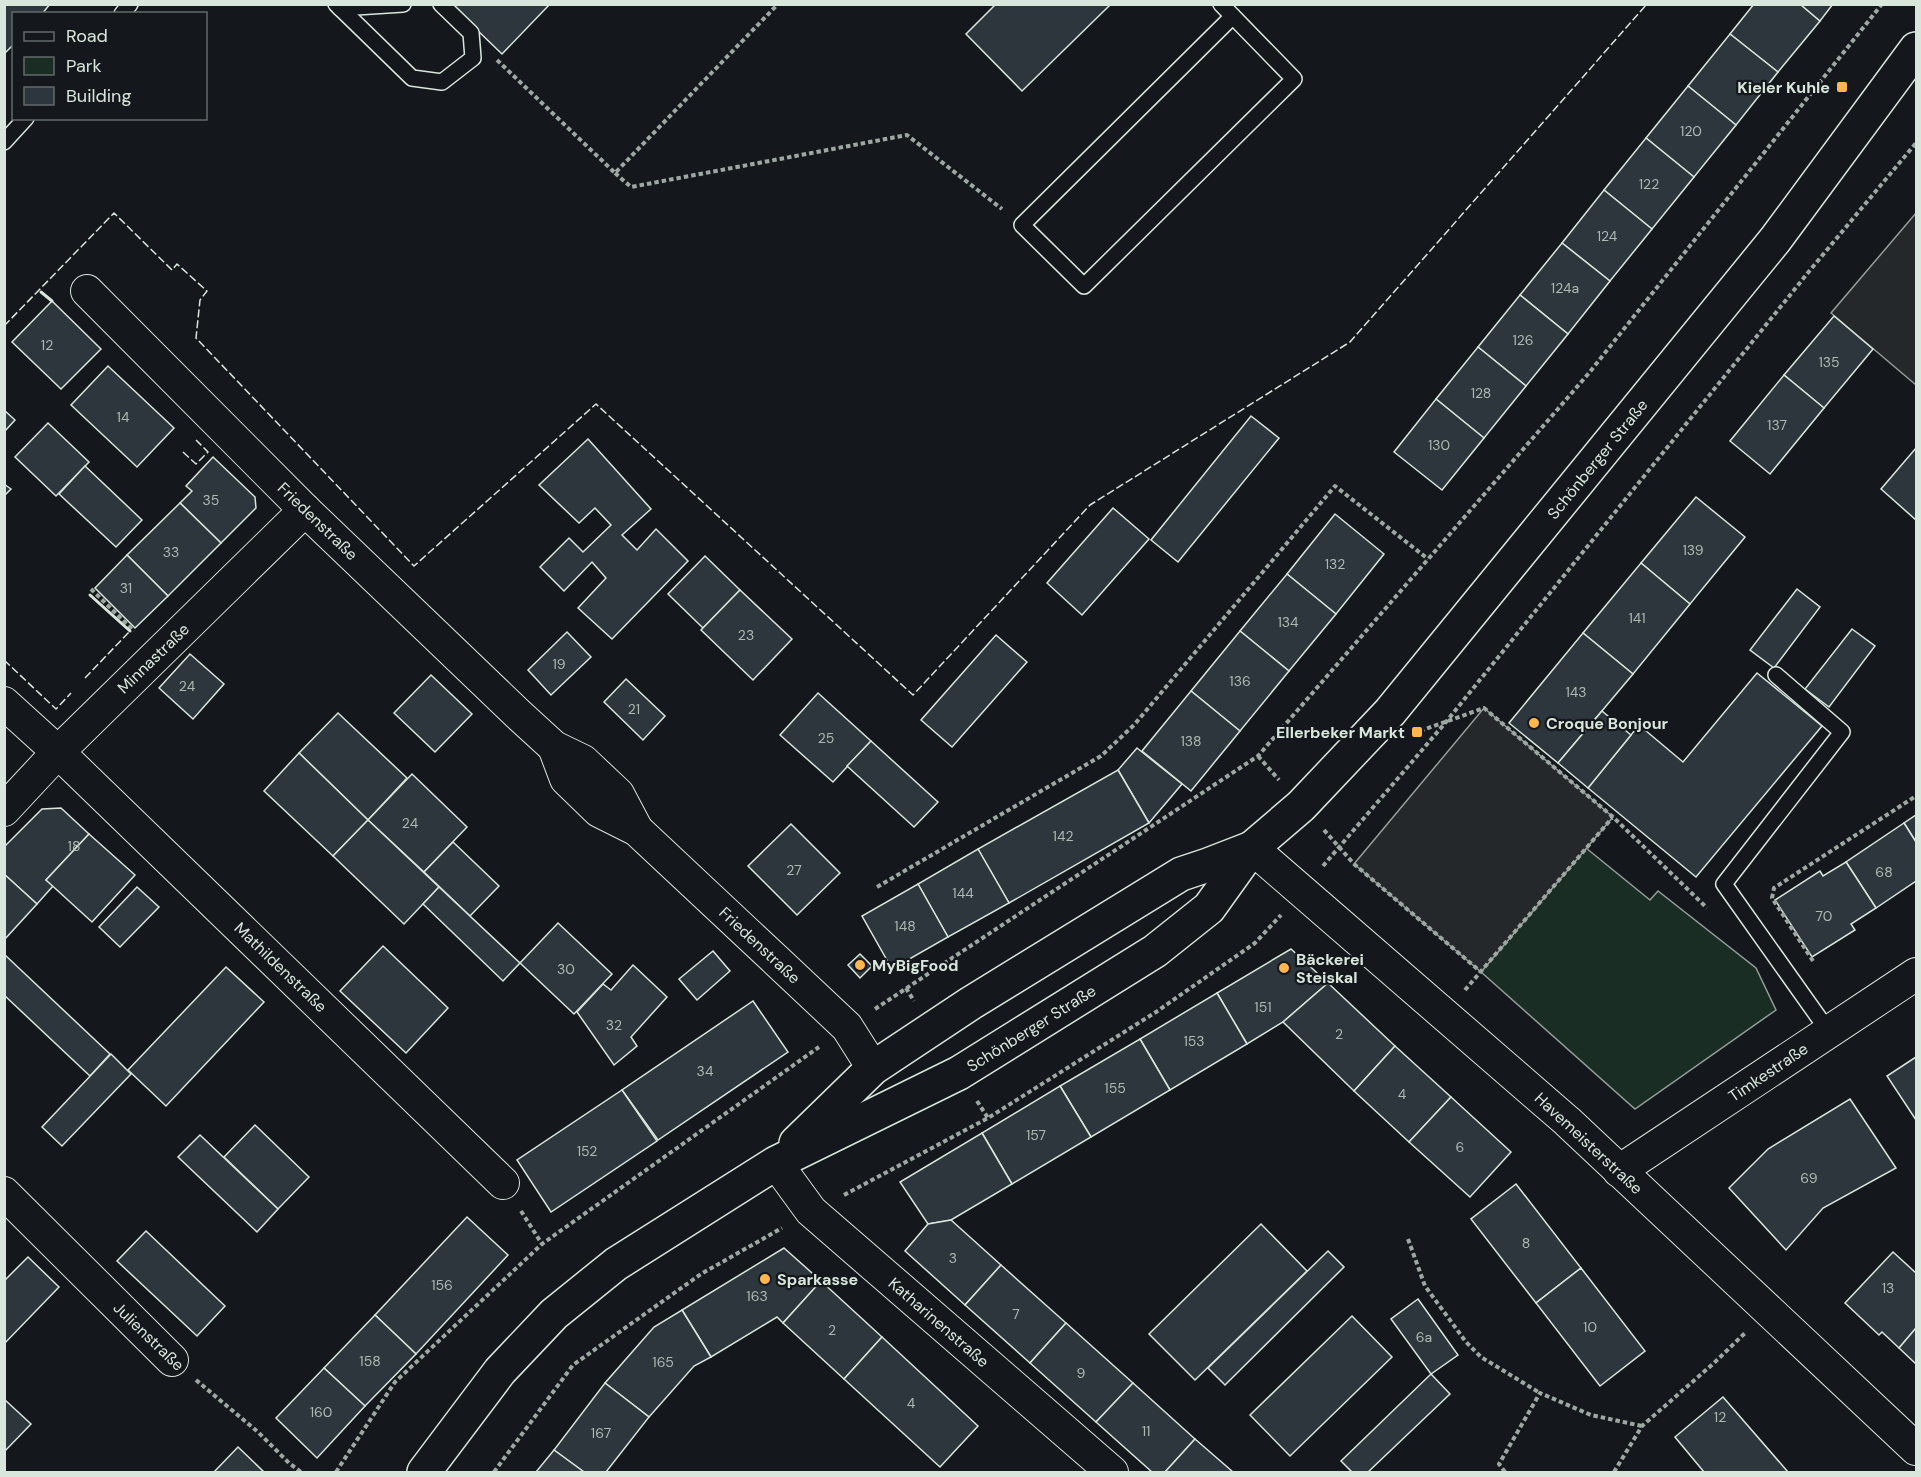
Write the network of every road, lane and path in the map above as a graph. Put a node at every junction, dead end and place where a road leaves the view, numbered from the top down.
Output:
1 (403, 4) edge
2 (441, 4) edge
3 (778, 4) edge
4 (1221, 4) edge
5 (1882, 4) edge
6 (338, 6) edge
7 (1233, 16) junction
8 (1917, 49) edge
9 (473, 58) junction
10 (24, 120) edge
11 (4, 142) edge
12 (615, 173) junction
13 (1022, 225) junction
14 (87, 291) dead end
15 (305, 510) junction
16 (1428, 559) junction
17 (91, 589) dead end
18 (158, 654) junction
19 (1776, 675) dead end
20 (4, 703) edge
21 (1390, 712) junction
22 (58, 752) junction
23 (1258, 756) junction
24 (1917, 796) edge
25 (1301, 806) junction
26 (4, 810) edge
27 (1613, 817) junction
28 (1252, 848) junction
29 (877, 887) dead end
30 (1712, 913) dead end
31 (1817, 967) dead end
32 (1482, 972) junction
33 (1917, 974) edge
34 (1443, 1015) junction
35 (847, 1028) junction
36 (1829, 1032) junction
37 (873, 1068) junction
38 (776, 1163) junction
39 (1619, 1171) junction
40 (503, 1183) joint
41 (4, 1193) edge
42 (1408, 1239) dead end
43 (542, 1244) junction
44 (1769, 1309) junction
45 (172, 1360) joint
46 (1540, 1393) junction
47 (1642, 1425) junction
48 (1917, 1449) edge
49 (301, 1473) edge
50 (336, 1473) edge
51 (424, 1473) edge
52 (1112, 1473) edge
53 (1505, 1473) edge
54 (1614, 1473) edge

1 - 6 lane
2 - 9 lane
3 - 12 path
4 - 7 lane
5 - 16 path
6 - 9 lane
7 - 13 lane
7 - 13 lane
8 - 21 main road, Schönberger Straße
9 - 12 path
10 - 11 lane
12 - 13 path
14 - 15 street, Friedenstraße
15 - 18 street, Minnastraße
15 - 35 street, Friedenstraße
16 - 23 path
16 - 29 path
17 - 18 path
18 - 22 street, Minnastraße
19 - 36 lane
20 - 22 street, Mathildenstraße
21 - 25 main road, Schönberger Straße
21 - 27 path
22 - 26 street, Minnastraße
22 - 40 street, Mathildenstraße
23 - 25 path
23 - 35 path
24 - 31 path
25 - 28 main road, Schönberger Straße
25 - 32 path
27 - 30 path
27 - 32 path
28 - 34 street, Havemeisterstraße
28 - 37 main road, Schönberger Straße
28 - 38 main road, Schönberger Straße
32 - 34 path
33 - 36 street, Timkestraße
34 - 39 street, Havemeisterstraße
35 - 37 street, Friedenstraße
35 - 43 path
36 - 39 street, Timkestraße
37 - 38 main road, Schönberger Straße
38 - 51 main road, Schönberger Straße
38 - 52 street, Katharinenstraße
39 - 44 street, Havemeisterstraße
40 - 43 path
41 - 45 street, Julienstraße
42 - 46 path
43 - 50 path
44 - 47 path
44 - 48 street, Havemeisterstraße
45 - 49 path, Julienstraße
46 - 47 path
46 - 53 path
47 - 54 path

